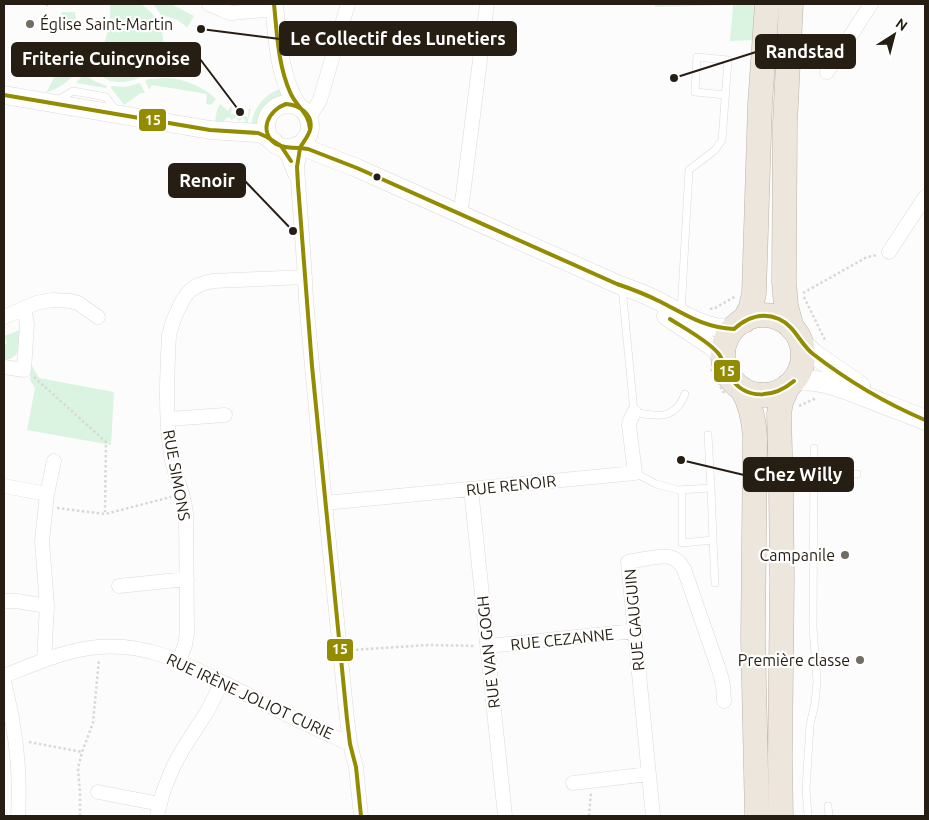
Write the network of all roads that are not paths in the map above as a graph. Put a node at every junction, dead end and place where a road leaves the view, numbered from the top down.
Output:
1 (209, 4) edge
2 (348, 4) edge
3 (487, 4) edge
4 (767, 4) edge
5 (791, 4) edge
6 (871, 4) edge
7 (274, 6) edge
8 (827, 72) dead end
9 (4, 95) edge
10 (726, 95) junction
11 (296, 135) junction
12 (324, 155) junction
13 (357, 168) junction
14 (297, 182) junction
15 (925, 197) edge
16 (460, 214) junction
17 (889, 252) road end
18 (305, 277) junction
19 (619, 286) junction
20 (24, 308) junction
21 (681, 313) junction
22 (4, 317) edge
23 (98, 317) dead end
24 (739, 325) junction
25 (796, 335) junction
26 (716, 363) junction
27 (4, 367) edge
28 (791, 384) junction
29 (685, 394) dead end
30 (735, 395) junction
31 (901, 410) junction
32 (634, 412) junction
33 (225, 415) dead end
34 (168, 419) junction
35 (925, 420) edge
36 (708, 436) dead end
37 (814, 448) dead end
38 (54, 461) dead end
39 (635, 473) junction
40 (813, 474) junction
41 (857, 474) dead end
42 (4, 486) edge
43 (711, 488) junction
44 (471, 489) junction
45 (682, 490) junction
46 (46, 500) junction
47 (325, 503) junction
48 (713, 540) junction
49 (187, 579) junction
50 (715, 583) dead end
51 (119, 586) dead end
52 (4, 602) edge
53 (47, 606) junction
54 (635, 631) junction
55 (488, 646) junction
56 (44, 660) junction
57 (178, 661) junction
58 (4, 676) edge
59 (4, 682) edge
60 (222, 682) junction
61 (724, 701) dead end
62 (350, 744) junction
63 (648, 774) junction
64 (573, 783) dead end
65 (98, 792) dead end
66 (828, 806) dead end
67 (158, 810) edge
68 (18, 816) edge
69 (361, 816) edge
70 (504, 816) edge
71 (653, 816) edge
72 (757, 816) edge
73 (781, 816) edge
74 (808, 816) edge
75 (829, 816) edge

1 - 7 street
2 - 11 street
3 - 16 street
4 - 24 highway
5 - 25 highway
6 - 8 street
7 - 11 street
9 - 11 street
10 - 10 lane
10 - 21 lane
11 - 12 street
11 - 13 street
11 - 14 street
11 - 14 street
12 - 13 street
12 - 14 street
13 - 16 street
14 - 18 street
15 - 17 street
16 - 19 street
18 - 34 street, RUE SIMONS
18 - 47 street
19 - 21 street
19 - 26 street
19 - 32 lane
20 - 22 street
20 - 23 street
20 - 27 street
21 - 24 street
24 - 25 highway
24 - 26 highway
25 - 28 highway
25 - 31 main road
26 - 30 highway
28 - 30 highway
28 - 31 main road
28 - 73 highway
29 - 32 lane
30 - 72 highway
31 - 35 main road
32 - 39 street
33 - 34 street
34 - 49 street, RUE SIMONS
36 - 43 lane
37 - 40 lane
38 - 46 street
39 - 44 street, RUE RENOIR
39 - 45 lane
40 - 41 lane
40 - 74 lane
42 - 46 street
43 - 45 lane
43 - 48 lane
44 - 47 street, RUE RENOIR
44 - 55 street, RUE VAN GOGH
45 - 48 lane
46 - 53 street
47 - 62 street
48 - 50 lane
49 - 51 street
49 - 57 street, RUE SIMONS
52 - 53 street
53 - 56 street
54 - 55 street, RUE CEZANNE
54 - 61 street, RUE GAUGUIN
54 - 63 street, RUE GAUGUIN
55 - 70 street, RUE VAN GOGH
56 - 57 street, RUE IRÈNE JOLIOT CURIE
56 - 58 street, RUE IRÈNE JOLIOT CURIE
57 - 60 street, RUE IRÈNE JOLIOT CURIE
59 - 68 street
60 - 62 street, RUE IRÈNE JOLIOT CURIE
60 - 67 street
62 - 69 street
63 - 64 street
63 - 71 street, RUE GAUGUIN
65 - 67 street
66 - 75 lane

